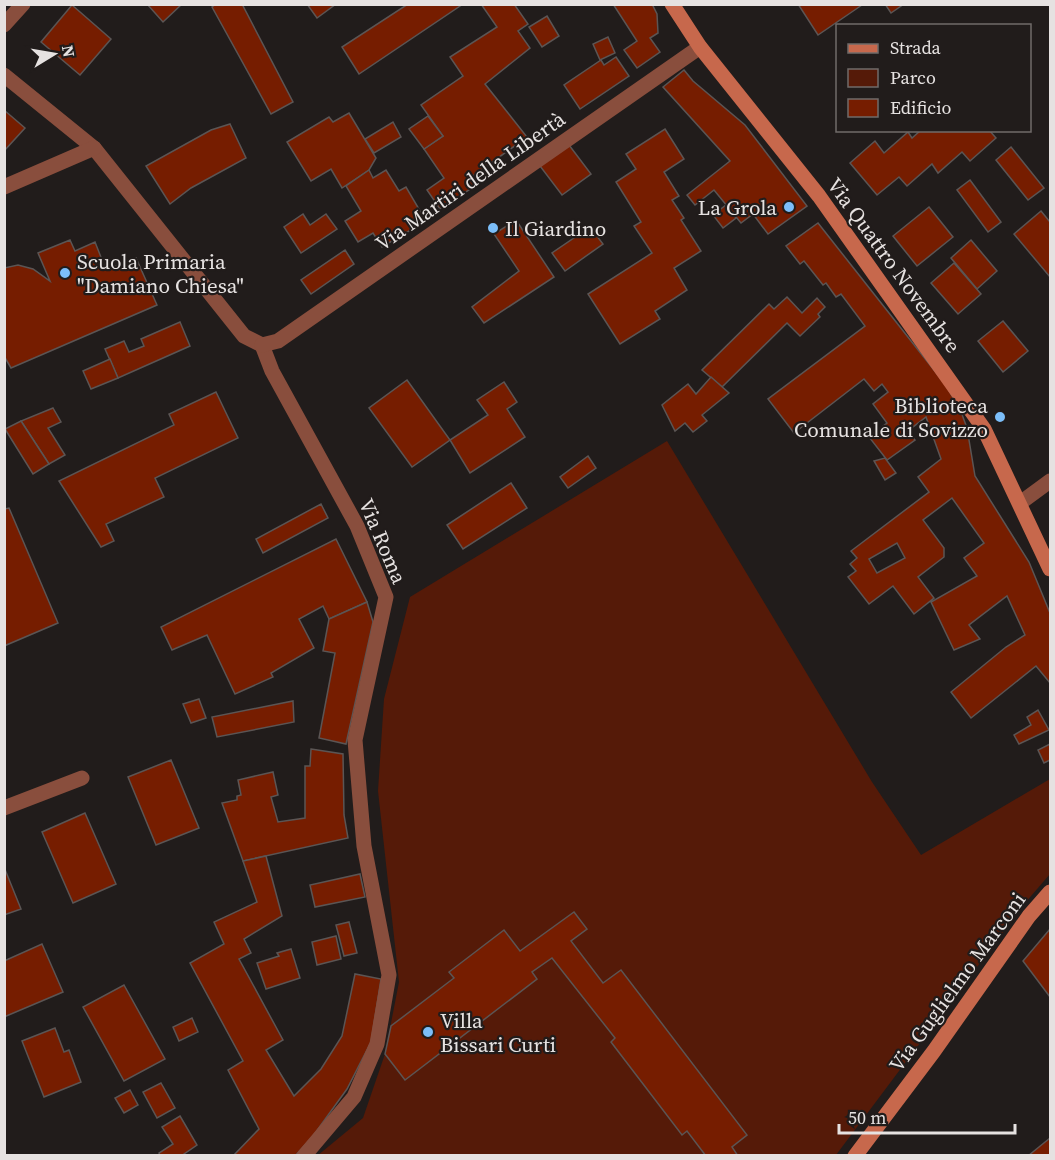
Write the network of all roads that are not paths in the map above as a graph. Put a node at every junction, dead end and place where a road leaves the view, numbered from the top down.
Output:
1 (23, 4) edge
2 (672, 4) edge
3 (4, 25) edge
4 (700, 46) junction
5 (4, 75) edge
6 (94, 148) junction
7 (4, 187) edge
8 (262, 345) junction
9 (1050, 481) edge
10 (1020, 503) junction
11 (1050, 568) edge
12 (82, 778) dead end
13 (4, 808) edge
14 (1050, 892) edge
15 (304, 1155) edge
16 (855, 1155) edge

1 - 3 street
2 - 4 street, Via Quattro Novembre
4 - 8 street, Via Martiri della Libertà
4 - 10 street, Via Quattro Novembre
5 - 6 street
6 - 7 street
6 - 8 street
8 - 15 street, Via Roma
9 - 10 street
10 - 11 street, Via Quattro Novembre
12 - 13 street
14 - 16 street, Via Guglielmo Marconi

